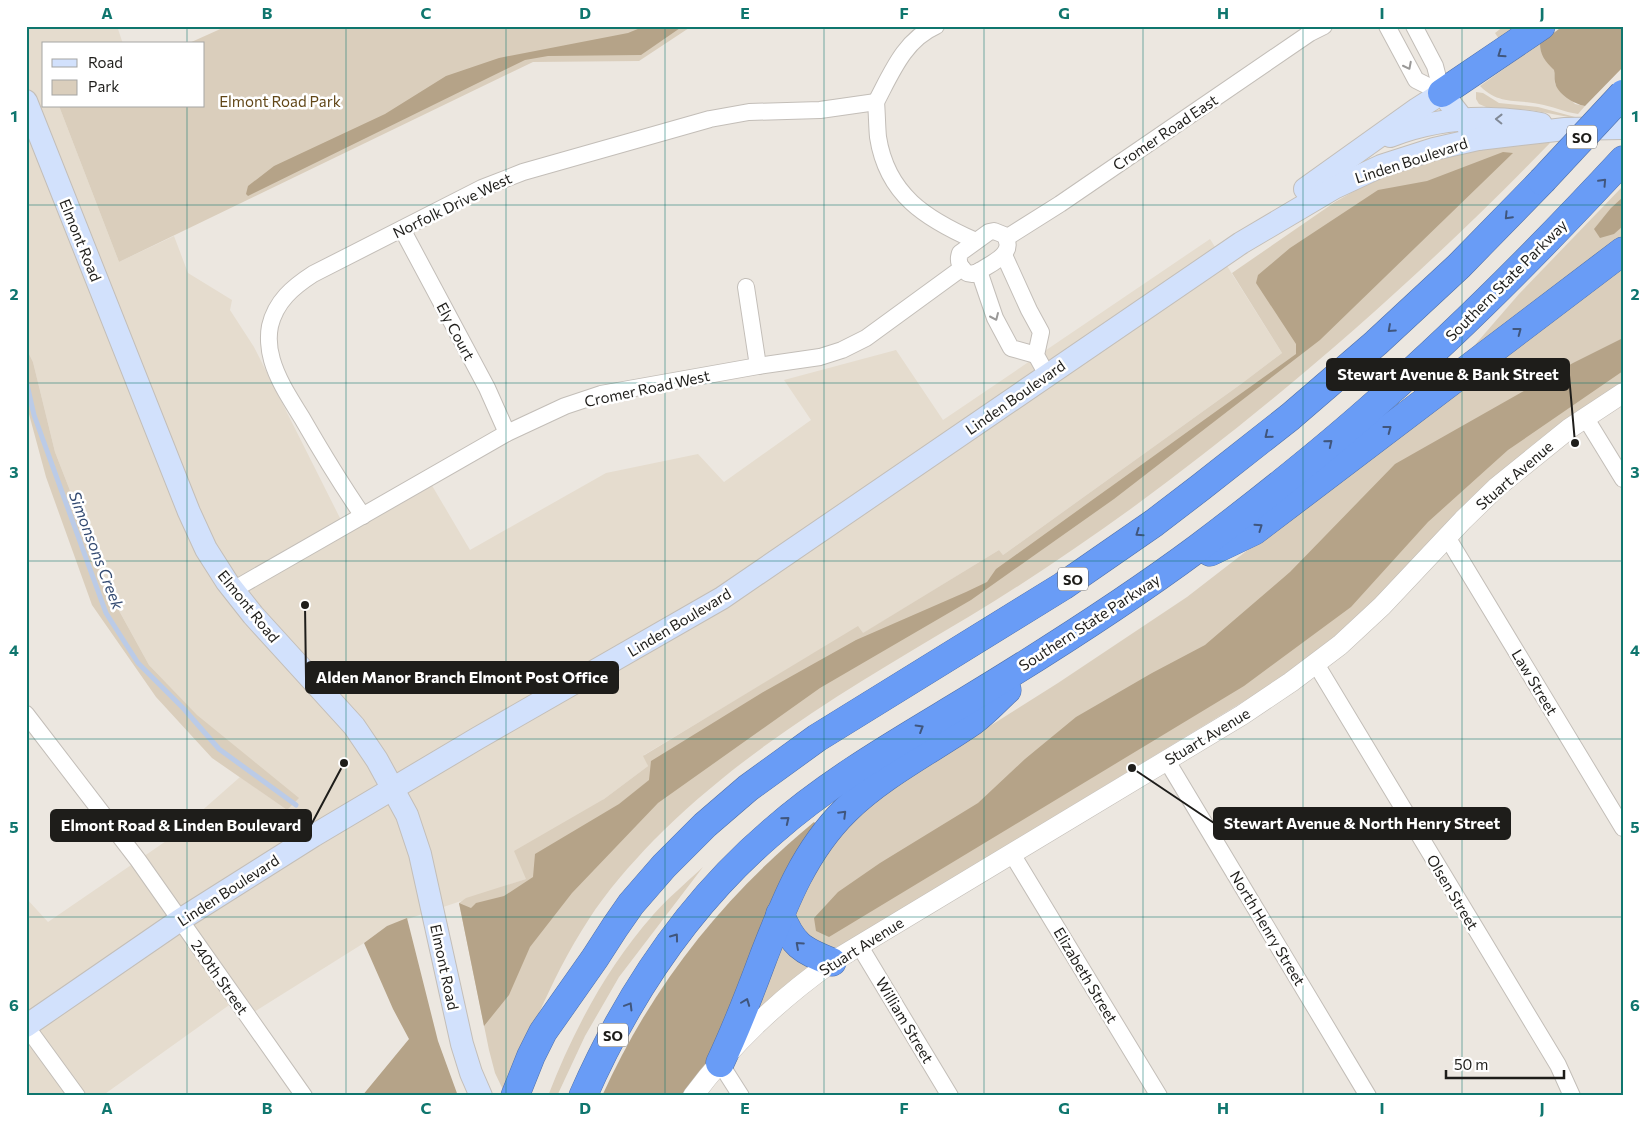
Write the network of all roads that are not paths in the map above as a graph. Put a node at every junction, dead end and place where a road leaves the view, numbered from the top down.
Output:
1 (936, 26) edge
2 (1324, 26) edge
3 (1387, 26) edge
4 (1541, 26) edge
5 (1417, 30) edge
6 (1398, 46) junction
7 (1442, 93) junction
8 (1623, 94) edge
9 (26, 101) edge
10 (876, 102) junction
11 (1463, 120) junction
12 (1623, 128) edge
13 (1565, 129) junction
14 (1478, 138) junction
15 (1360, 151) junction
16 (1623, 160) edge
17 (402, 229) junction
18 (1006, 238) junction
19 (976, 241) junction
20 (1241, 243) junction
21 (1623, 250) edge
22 (1004, 255) junction
23 (962, 268) junction
24 (979, 271) junction
25 (746, 287) dead end
26 (1036, 355) junction
27 (758, 366) junction
28 (1047, 375) junction
29 (1623, 393) edge
30 (1586, 417) junction
31 (507, 433) junction
32 (1623, 479) edge
33 (363, 516) junction
34 (1447, 537) junction
35 (1153, 581) junction
36 (233, 590) junction
37 (1059, 643) junction
38 (1316, 664) junction
39 (26, 714) edge
40 (1167, 761) junction
41 (392, 788) junction
42 (1623, 828) edge
43 (1012, 854) junction
44 (780, 914) junction
45 (180, 920) junction
46 (859, 945) junction
47 (595, 958) junction
48 (832, 962) junction
49 (26, 1026) edge
50 (720, 1063) junction
51 (77, 1096) edge
52 (304, 1096) edge
53 (481, 1096) edge
54 (515, 1096) edge
55 (532, 1096) edge
56 (583, 1096) edge
57 (693, 1096) edge
58 (741, 1096) edge
59 (950, 1096) edge
60 (1159, 1096) edge
61 (1368, 1096) edge
62 (1572, 1096) edge

1 - 10 street
2 - 18 street, Cromer Road East
3 - 6 street
4 -> 7 highway
5 - 6 street
5 - 7 street
6 -> 7 street
7 - 11 main road
7 - 15 main road, Linden Boulevard
8 -> 47 highway, SO, bridge
9 - 36 main road, Elmont Road
10 - 17 street, Norfolk Drive West
10 - 19 street
13 -> 11 main road, Linden Boulevard
11 - 14 main road
11 - 15 main road, Linden Boulevard
12 - 13 main road
13 - 14 main road, Linden Boulevard
14 - 20 main road, Linden Boulevard
15 - 20 main road, Linden Boulevard
35 -> 16 highway, Southern State Parkway / SO
17 - 31 street, Ely Court
17 - 33 street, Norfolk Drive West
18 - 19 street
18 - 22 street
19 - 23 street
20 - 28 main road, Linden Boulevard
35 -> 21 highway
22 - 24 street
22 - 26 street
23 - 24 street
23 - 27 street, Cromer Road West
24 -> 26 street
25 - 27 street
26 - 28 street
27 - 31 street, Cromer Road West
28 - 41 main road, Linden Boulevard
29 - 30 street, Stuart Avenue
30 - 32 street
30 - 34 street, Stuart Avenue
31 - 33 street, Cromer Road West
33 - 36 street, Cromer Road West
34 - 38 street, Stuart Avenue
34 - 42 street, Law Street
35 - 37 highway, Southern State Parkway / SO
36 - 41 main road, Elmont Road
44 -> 37 highway
56 -> 37 highway, Southern State Parkway / SO
38 - 40 street, Stuart Avenue
38 - 62 street, Olsen Street
39 - 45 street, 240th Street
40 - 43 street, Stuart Avenue
40 - 61 street, North Henry Street
41 - 45 main road, Linden Boulevard
41 - 53 main road, Elmont Road
43 - 46 street, Stuart Avenue
43 - 60 street, Elizabeth Street
48 -> 44 highway
50 -> 44 highway
45 - 49 main road, Linden Boulevard
45 - 52 street, 240th Street
46 - 48 street, Stuart Avenue
46 - 59 street, William Street
47 - 54 highway
47 - 55 highway
48 - 50 street, Stuart Avenue
49 - 51 street
50 - 57 street, Stuart Avenue
50 - 58 street

